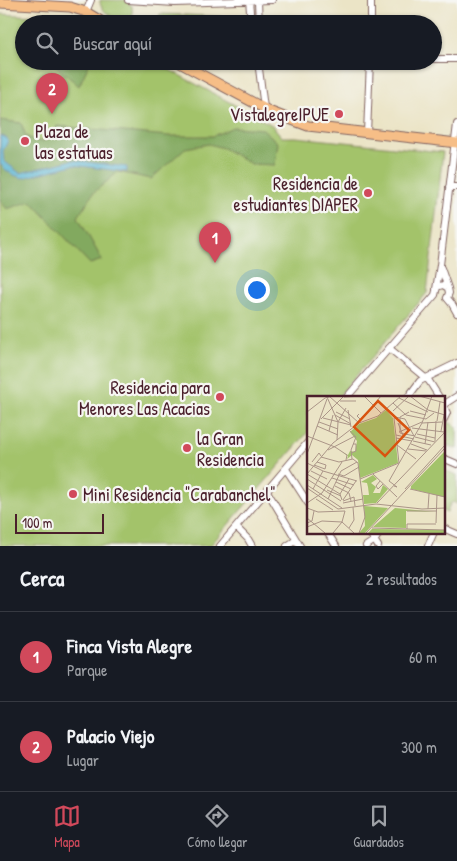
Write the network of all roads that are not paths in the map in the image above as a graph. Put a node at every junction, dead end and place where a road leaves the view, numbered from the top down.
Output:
1 (91, 0) edge
2 (128, 0) edge
3 (249, 0) edge
4 (258, 0) edge
5 (272, 0) edge
6 (371, 0) edge
7 (169, 1) edge
8 (0, 3) edge
9 (86, 12) junction
10 (91, 15) edge
11 (250, 15) edge
12 (259, 15) edge
13 (371, 15) edge
14 (457, 59) edge
15 (442, 60) edge
16 (193, 70) edge
17 (259, 70) edge
18 (370, 70) edge
19 (264, 108) junction
20 (457, 124) edge
21 (367, 133) junction
22 (456, 143) edge
23 (450, 187) junction
24 (457, 187) edge
25 (440, 265) junction
26 (448, 288) junction
27 (435, 292) junction
28 (447, 298) junction
29 (457, 313) edge
30 (389, 348) junction
31 (457, 363) edge
32 (426, 379) junction
33 (348, 396) edge
34 (409, 396) edge
35 (438, 396) edge
36 (457, 396) edge
37 (444, 404) edge
38 (444, 407) edge
39 (444, 419) edge
40 (305, 451) edge
41 (444, 458) edge
42 (457, 464) edge
43 (286, 469) junction
44 (267, 491) junction
45 (307, 501) edge
46 (236, 527) junction
47 (444, 528) edge
48 (328, 534) edge
49 (433, 534) edge
50 (457, 534) edge
51 (298, 543) edge
52 (377, 543) edge
53 (220, 546) edge
54 (252, 546) edge
55 (286, 546) edge
56 (336, 546) edge
57 (366, 546) edge
58 (428, 546) edge

1 - 9 street
2 - 7 street
3 - 4 street
3 - 7 street
3 - 11 street
4 - 5 street
4 - 12 street
6 - 13 street
8 - 9 main road
9 - 10 main road
14 - 15 street
16 - 19 main road
17 - 19 street
18 - 21 street
19 - 21 main road
20 - 22 street
21 - 22 main road
22 - 23 street
23 - 24 street
23 - 25 street
25 - 26 street
25 - 27 street
26 - 27 street
26 - 28 street
27 - 28 street
27 - 30 street
28 - 29 street
30 - 32 street
30 - 33 street
31 - 32 street
32 - 34 street
32 - 35 street
36 - 37 street
38 - 39 street
40 - 43 street
41 - 42 street
43 - 44 street
43 - 45 street
44 - 46 street
44 - 51 street
46 - 53 street
46 - 54 street
47 - 50 street
48 - 56 street
49 - 58 street
51 - 55 street
52 - 57 street

